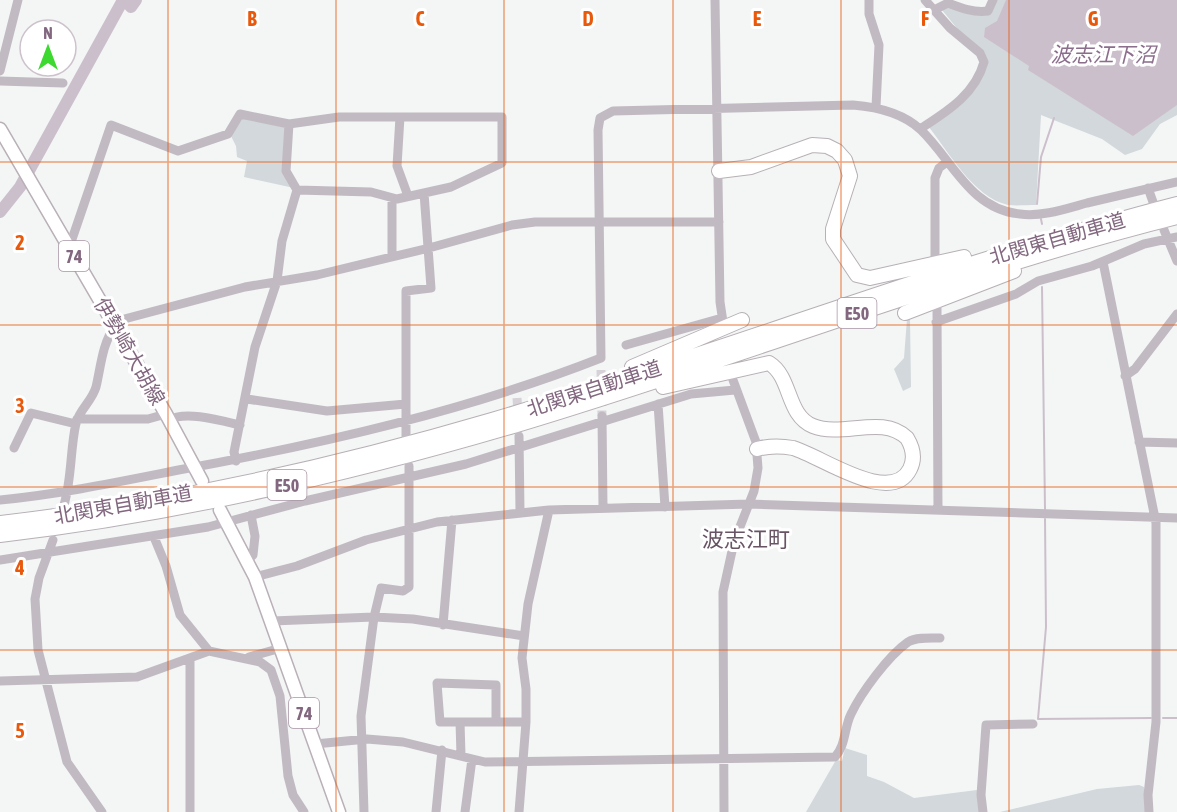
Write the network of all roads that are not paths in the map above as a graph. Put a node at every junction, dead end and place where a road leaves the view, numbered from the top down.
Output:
1 (18, 0) edge
2 (715, 0) edge
3 (869, 0) edge
4 (925, 0) edge
5 (993, 0) edge
6 (934, 10) junction
7 (0, 71) edge
8 (0, 81) edge
9 (63, 83) dead end
10 (876, 107) junction
11 (717, 109) junction
12 (400, 117) junction
13 (289, 124) junction
14 (0, 129) edge
15 (920, 129) junction
16 (947, 162) junction
17 (719, 171) junction
18 (1177, 182) edge
19 (1149, 188) junction
20 (297, 190) junction
21 (424, 193) junction
22 (408, 196) junction
23 (392, 198) junction
24 (1153, 202) dead end
25 (1177, 204) edge
26 (1177, 217) edge
27 (600, 222) junction
28 (719, 222) junction
29 (1149, 224) junction
30 (1164, 230) dead end
31 (827, 233) dead end
32 (1072, 233) junction
33 (1173, 238) edge
34 (69, 248) junction
35 (429, 248) junction
36 (392, 255) junction
37 (935, 257) dead end
38 (1177, 261) edge
39 (1103, 262) junction
40 (277, 281) junction
41 (937, 308) dead end
42 (905, 313) dead end
43 (1177, 314) edge
44 (742, 320) dead end
45 (936, 322) junction
46 (114, 324) junction
47 (626, 345) dead end
48 (601, 358) junction
49 (601, 370) tunnel mouth
50 (1125, 376) junction
51 (733, 380) dead end
52 (517, 386) junction
53 (735, 390) junction
54 (796, 395) dead end
55 (517, 398) tunnel mouth
56 (247, 399) junction
57 (406, 404) junction
58 (658, 404) junction
59 (568, 409) junction
60 (168, 417) junction
61 (602, 419) junction
62 (492, 420) junction
63 (406, 421) junction
64 (77, 422) junction
65 (240, 425) junction
66 (406, 436) dead end
67 (519, 436) dead end
68 (1139, 442) junction
69 (1177, 443) edge
70 (14, 448) dead end
71 (518, 448) junction
72 (757, 449) junction
73 (236, 461) junction
74 (195, 467) junction
75 (409, 471) junction
76 (202, 481) dead end
77 (69, 491) junction
78 (0, 500) edge
79 (749, 504) junction
80 (64, 505) dead end
81 (665, 507) junction
82 (603, 508) junction
83 (220, 510) dead end
84 (549, 510) junction
85 (938, 510) junction
86 (520, 512) junction
87 (251, 515) junction
88 (1155, 517) junction
89 (1177, 518) edge
90 (452, 520) junction
91 (227, 522) junction
92 (0, 523) edge
93 (409, 529) junction
94 (0, 535) edge
95 (154, 537) junction
96 (53, 540) dead end
97 (48, 554) junction
98 (0, 560) edge
99 (248, 560) junction
100 (255, 577) junction
101 (374, 617) junction
102 (272, 621) junction
103 (443, 625) junction
104 (524, 636) junction
105 (940, 638) dead end
106 (281, 648) junction
107 (209, 651) junction
108 (244, 657) junction
109 (190, 659) junction
110 (0, 681) edge
111 (46, 681) junction
112 (496, 721) junction
113 (460, 722) junction
114 (526, 722) junction
115 (1033, 724) dead end
116 (361, 740) junction
117 (315, 744) junction
118 (442, 750) junction
119 (460, 755) junction
120 (723, 757) junction
121 (472, 759) junction
122 (524, 761) junction
123 (102, 812) edge
124 (190, 812) edge
125 (304, 812) edge
126 (339, 812) edge
127 (364, 812) edge
128 (436, 812) edge
129 (465, 812) edge
130 (519, 812) edge
131 (724, 812) edge
132 (983, 812) edge
133 (1149, 812) edge

1 - 7 street
2 - 11 street
3 - 10 street
4 - 6 street
5 - 6 street
6 - 15 street
8 - 9 street
10 - 11 street
10 - 15 street
11 - 17 street
11 - 27 street
12 - 13 street
12 - 21 street
12 - 22 street
13 - 20 street
13 - 34 street
14 - 34 main road, 伊勢崎大胡線 / 74
15 - 16 street
16 - 19 street
16 - 37 street
17 - 28 street
17 - 31 highway
17 - 32 highway
18 - 19 street
19 - 24 street
20 - 23 street
20 - 40 street
21 - 22 street
21 - 35 street
22 - 23 street
23 - 36 street
25 - 32 highway, 北関東自動車道 / E50
26 - 29 highway, 北関東自動車道 / E50
27 - 28 street
27 - 35 street
27 - 48 street
28 - 47 street
29 - 42 highway
29 - 59 highway, 北関東自動車道 / E50
30 - 33 street
32 - 62 highway, 北関東自動車道 / E50
33 - 38 street
33 - 39 street
34 - 46 main road, 伊勢崎大胡線 / 74
35 - 36 street
35 - 57 street
36 - 40 street
39 - 45 street
39 - 50 street
40 - 46 street
40 - 56 street
41 - 45 street
43 - 50 street
44 - 62 highway
45 - 85 street
46 - 60 main road, 伊勢崎大胡線 / 74
46 - 64 street
48 - 49 street
48 - 52 street
50 - 68 street
51 - 53 street
52 - 55 street
52 - 63 street
53 - 58 street
53 - 72 street
54 - 72 highway
56 - 57 street
56 - 65 street
57 - 63 street
58 - 61 street
58 - 81 street
59 - 72 highway
59 - 94 highway, 北関東自動車道 / E50
60 - 64 street
60 - 65 street
60 - 74 main road, 伊勢崎大胡線 / 74
61 - 71 street
61 - 82 street
62 - 92 highway, 北関東自動車道 / E50
63 - 66 street
63 - 73 street
64 - 70 street
64 - 77 street
65 - 73 street
67 - 71 street
68 - 69 street
68 - 88 street
71 - 75 street
71 - 86 street
72 - 79 street
73 - 74 street
74 - 76 main road, 伊勢崎大胡線 / 74
74 - 77 street
75 - 87 street
75 - 93 street
77 - 78 street
77 - 80 street
79 - 81 street
79 - 85 street
79 - 120 street
81 - 82 street
82 - 84 street
83 - 91 main road, 74
84 - 86 street
84 - 104 street
85 - 88 street
86 - 90 street
87 - 91 street
87 - 99 street
88 - 89 street
88 - 133 street
90 - 93 street
90 - 103 street
91 - 95 street
91 - 99 main road, 74
93 - 100 street
93 - 101 street
95 - 97 street
95 - 107 street
96 - 97 street
97 - 98 street
97 - 111 street
99 - 100 main road, 74
100 - 102 main road, 74
101 - 102 street
101 - 103 street
101 - 116 street
102 - 106 main road, 74
103 - 104 street
104 - 114 street
105 - 120 street
106 - 108 street
106 - 117 main road, 74
107 - 108 street
107 - 109 street
108 - 125 street
109 - 111 street
109 - 124 street
110 - 111 street
111 - 123 street
112 - 113 street
112 - 113 street
112 - 114 street
113 - 119 street
114 - 122 street
115 - 132 street
116 - 117 street
116 - 118 street
116 - 127 street
117 - 126 main road, 74
118 - 119 street
118 - 128 street
119 - 121 street
120 - 122 street
120 - 131 street
121 - 122 street
121 - 129 street
122 - 130 street

